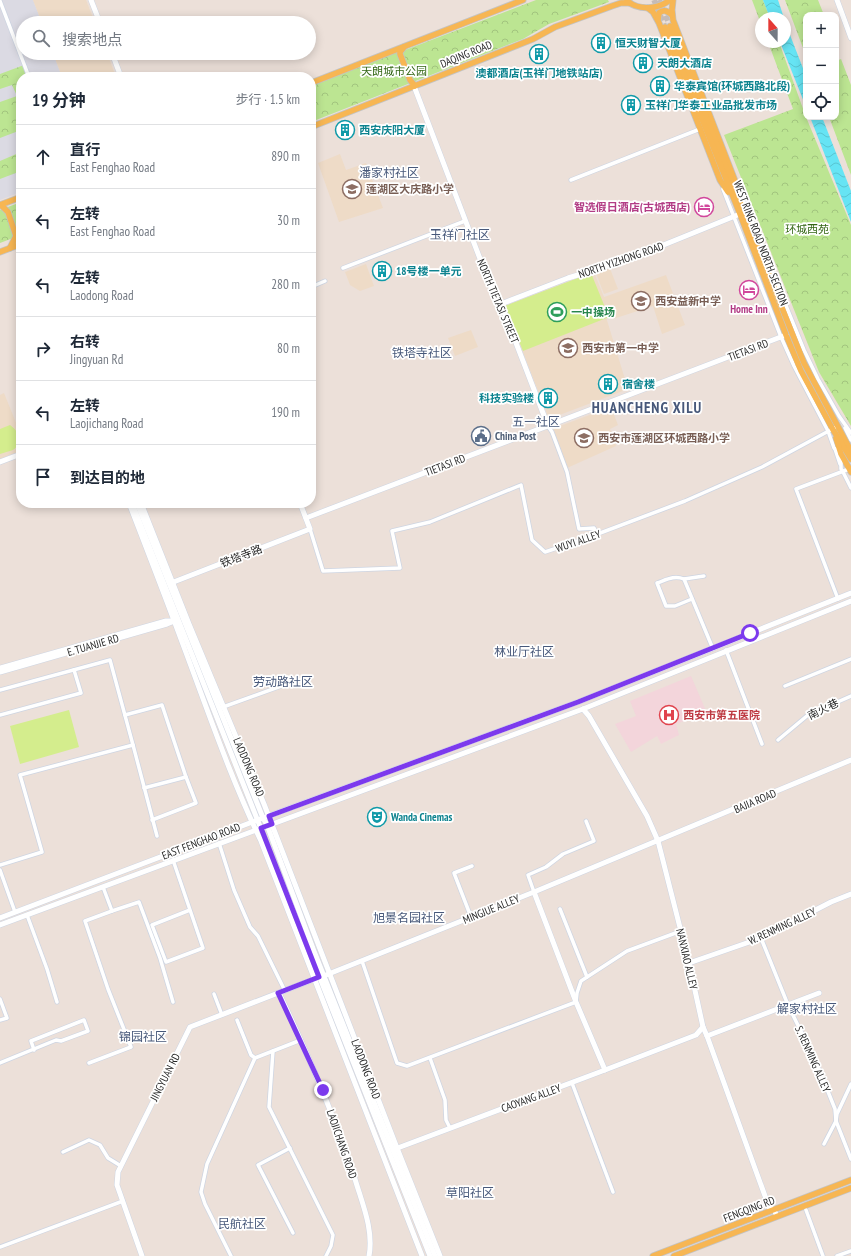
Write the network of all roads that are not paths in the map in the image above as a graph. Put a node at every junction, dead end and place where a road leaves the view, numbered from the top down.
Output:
1 (91, 0) edge
2 (522, 0) edge
3 (670, 0) edge
4 (673, 0) edge
5 (836, 0) edge
6 (0, 2) edge
7 (628, 2) edge
8 (648, 8) junction
9 (672, 15) junction
10 (97, 16) edge
11 (658, 20) junction
12 (667, 27) tunnel mouth
13 (851, 38) edge
14 (16, 43) edge
15 (408, 45) junction
16 (390, 52) junction
17 (22, 60) edge
18 (115, 60) edge
19 (27, 72) edge
20 (119, 72) edge
21 (316, 81) edge
22 (414, 86) junction
23 (407, 88) junction
24 (316, 125) edge
25 (700, 129) junction
26 (571, 180) dead end
27 (720, 180) junction
28 (735, 181) junction
29 (16, 199) edge
30 (736, 199) junction
31 (0, 205) edge
32 (737, 215) junction
33 (465, 221) junction
34 (16, 246) edge
35 (10, 248) junction
36 (0, 252) edge
37 (343, 268) dead end
38 (325, 281) dead end
39 (316, 284) edge
40 (501, 304) junction
41 (783, 336) junction
42 (844, 424) junction
43 (548, 426) junction
44 (832, 429) junction
45 (851, 432) edge
46 (851, 441) edge
47 (834, 448) junction
48 (851, 451) edge
49 (841, 454) junction
50 (16, 456) edge
51 (851, 459) edge
52 (0, 462) edge
53 (842, 470) junction
54 (850, 470) edge
55 (851, 488) edge
56 (131, 508) edge
57 (134, 508) edge
58 (139, 508) edge
59 (143, 508) edge
60 (302, 508) edge
61 (306, 518) junction
62 (310, 529) junction
63 (597, 534) junction
64 (704, 576) dead end
65 (684, 579) junction
66 (167, 585) junction
67 (851, 593) edge
68 (692, 599) junction
69 (838, 599) junction
70 (851, 601) edge
71 (180, 619) junction
72 (713, 649) junction
73 (726, 650) junction
74 (851, 659) edge
75 (0, 668) edge
76 (74, 670) junction
77 (0, 672) edge
78 (295, 681) dead end
79 (785, 686) dead end
80 (0, 690) edge
81 (851, 696) edge
82 (224, 707) junction
83 (583, 709) junction
84 (125, 715) junction
85 (0, 716) edge
86 (778, 740) dead end
87 (762, 744) dead end
88 (133, 745) junction
89 (851, 760) edge
90 (186, 777) junction
91 (144, 788) junction
92 (269, 816) junction
93 (260, 819) junction
94 (152, 820) junction
95 (586, 821) dead end
96 (252, 822) junction
97 (270, 825) junction
98 (258, 829) junction
99 (157, 836) dead end
100 (658, 841) junction
101 (219, 843) junction
102 (173, 860) junction
103 (0, 865) edge
104 (472, 866) dead end
105 (0, 870) edge
106 (103, 887) junction
107 (534, 892) junction
108 (851, 894) edge
109 (560, 909) dead end
110 (190, 910) junction
111 (112, 911) junction
112 (15, 912) junction
113 (27, 915) junction
114 (471, 917) junction
115 (0, 918) edge
116 (0, 925) edge
117 (681, 931) junction
118 (762, 938) junction
119 (362, 961) junction
120 (689, 963) junction
121 (322, 976) junction
122 (587, 977) junction
123 (285, 990) junction
124 (278, 993) junction
125 (819, 993) dead end
126 (214, 994) dead end
127 (0, 999) edge
128 (56, 1002) dead end
129 (173, 1002) dead end
130 (576, 1002) junction
131 (788, 1005) junction
132 (222, 1015) junction
133 (0, 1020) edge
134 (237, 1020) dead end
135 (703, 1027) junction
136 (707, 1036) junction
137 (301, 1040) junction
138 (34, 1050) junction
139 (273, 1051) junction
140 (256, 1058) junction
141 (430, 1058) junction
142 (0, 1063) edge
143 (89, 1063) dead end
144 (605, 1070) junction
145 (572, 1083) junction
146 (851, 1084) edge
147 (836, 1121) junction
148 (450, 1128) junction
149 (824, 1144) dead end
150 (290, 1148) junction
151 (392, 1150) junction
152 (63, 1152) dead end
153 (851, 1159) edge
154 (120, 1166) junction
155 (851, 1180) edge
156 (851, 1188) edge
157 (613, 1192) dead end
158 (123, 1201) junction
159 (774, 1210) junction
160 (806, 1210) dead end
161 (777, 1216) junction
162 (293, 1233) dead end
163 (0, 1247) edge
164 (851, 1251) edge
165 (142, 1256) edge
166 (231, 1256) edge
167 (326, 1256) edge
168 (369, 1256) edge
169 (422, 1256) edge
170 (430, 1256) edge
171 (435, 1256) edge
172 (440, 1256) edge
173 (654, 1256) edge
174 (674, 1256) edge
175 (823, 1256) edge
176 (837, 1256) edge

1 - 10 street
2 - 15 main road
3 - 8 main road
4 - 9 main road
5 - 13 street
6 - 14 street
7 - 8 main road
7 - 22 main road, DAQING ROAD
8 - 11 main road
9 - 11 main road
9 - 28 main road
11 - 25 main road
12 - 30 main road, WEST RING ROAD NORTH SECTION
15 - 16 main road
15 - 22 main road
16 - 21 main road
16 - 23 main road
17 - 19 street
18 - 20 street
22 - 23 main road, DAQING ROAD
22 - 33 street, NORTH TIETASI STREET
23 - 24 main road, DAQING ROAD
25 - 26 street
25 - 27 main road
27 - 30 main road
27 - 32 street
28 - 30 main road
28 - 42 street
29 - 31 main road
30 - 32 main road, WEST RING ROAD NORTH SECTION
30 - 44 main road, WEST RING ROAD NORTH SECTION
31 - 35 main road
32 - 40 street, NORTH YIZHONG ROAD
32 - 41 main road, WEST RING ROAD NORTH SECTION
33 - 37 street
33 - 40 street, NORTH TIETASI STREET
34 - 35 main road
35 - 36 main road
38 - 39 street
40 - 43 street, NORTH TIETASI STREET
41 - 43 street, TIETASI RD
41 - 44 main road, WEST RING ROAD NORTH SECTION
42 - 45 street
42 - 46 street
43 - 61 street, TIETASI RD
43 - 63 street
44 - 46 main road
44 - 47 street
44 - 48 main road, WEST RING ROAD NORTH SECTION
44 - 49 main road
44 - 51 main road, WEST RING ROAD NORTH SECTION
44 - 63 street, WUYI ALLEY
47 - 49 street
47 - 53 street
49 - 53 street
49 - 54 main road
50 - 52 street
53 - 54 street
53 - 55 street
53 - 69 street
56 - 66 street, LAODONG ROAD
57 - 66 street, LAODONG ROAD
58 - 66 street, LAODONG ROAD
59 - 66 street, LAODONG ROAD
60 - 61 street
61 - 62 street
62 - 63 street, WUYI ALLEY
62 - 66 street, 铁塔寺路
64 - 65 street
65 - 68 street
65 - 68 street
66 - 71 street, LAODONG ROAD
66 - 71 street, LAODONG ROAD
67 - 69 street, EAST FENGHAO ROAD
68 - 72 street
69 - 72 street, EAST FENGHAO ROAD
70 - 73 street, EAST FENGHAO ROAD
71 - 75 street
71 - 77 street, E. TUANJIE RD
71 - 82 street, LAODONG ROAD
71 - 93 street, LAODONG ROAD
71 - 96 street, LAODONG ROAD
72 - 92 street, EAST FENGHAO ROAD
73 - 83 street, EAST FENGHAO ROAD
73 - 87 street
74 - 79 street
76 - 80 street
76 - 84 street
76 - 85 street
78 - 82 street
81 - 86 street, 南火巷
82 - 92 street, LAODONG ROAD
83 - 97 street, EAST FENGHAO ROAD
83 - 100 street, NANXIAO ALLEY
84 - 88 street
84 - 90 street
88 - 91 street
88 - 103 street
89 - 100 street, BAJIA ROAD
90 - 91 street
90 - 94 street
91 - 94 street
92 - 93 street, EAST FENGHAO ROAD
92 - 97 street, LAODONG ROAD
93 - 96 street, EAST FENGHAO ROAD
93 - 97 street, LAODONG ROAD
93 - 98 street, LAODONG ROAD
94 - 99 street
95 - 107 street
96 - 98 street, LAODONG ROAD
96 - 112 street, EAST FENGHAO ROAD
97 - 98 street, EAST FENGHAO ROAD
97 - 121 street, LAODONG ROAD
98 - 101 street, EAST FENGHAO ROAD
98 - 121 street, LAODONG ROAD
100 - 107 street, MINGJUE ALLEY
100 - 117 street, NANXIAO ALLEY
101 - 102 street, EAST FENGHAO ROAD
101 - 123 street
102 - 106 street, EAST FENGHAO ROAD
102 - 110 street
104 - 114 street
105 - 112 street
106 - 111 street
106 - 113 street, EAST FENGHAO ROAD
107 - 114 street, MINGJUE ALLEY
107 - 130 street
108 - 118 street, W. RENMING ALLEY
109 - 122 street
110 - 110 street
111 - 129 street
111 - 143 street
112 - 115 street, EAST FENGHAO ROAD
113 - 116 street, EAST FENGHAO ROAD
113 - 128 street
114 - 119 street, MINGJUE ALLEY
117 - 120 street, NANXIAO ALLEY
117 - 122 street
118 - 120 street, W. RENMING ALLEY
118 - 131 street, S. RENMING ALLEY
119 - 121 street, MINGJUE ALLEY
119 - 141 street
120 - 135 street, NANXIAO ALLEY
121 - 123 street, JINGYUAN RD
121 - 151 street, LAODONG ROAD
121 - 151 street, LAODONG ROAD
121 - 169 street, LAODONG ROAD
122 - 130 street
123 - 124 street, JINGYUAN RD
124 - 132 street, JINGYUAN RD
124 - 137 street, LAOJICHANG ROAD
125 - 131 street
126 - 132 street
127 - 133 street
130 - 141 street
130 - 144 street
131 - 136 street
131 - 147 street, S. RENMING ALLEY
132 - 154 street, JINGYUAN RD
134 - 140 street
135 - 136 street, NANXIAO ALLEY
135 - 144 street, CAOYANG ALLEY
136 - 159 street, NANXIAO ALLEY
137 - 139 street
137 - 168 street, LAOJICHANG ROAD
138 - 138 street
138 - 142 street
139 - 140 street
139 - 150 street
140 - 166 street
141 - 148 street
144 - 145 street, CAOYANG ALLEY
145 - 148 street, CAOYANG ALLEY
145 - 157 street
146 - 147 street
147 - 149 street
147 - 153 street, S. RENMING ALLEY
148 - 151 street, CAOYANG ALLEY
150 - 162 street
150 - 167 street
151 - 170 street, LAODONG ROAD
151 - 171 street, LAODONG ROAD
151 - 172 street, LAODONG ROAD
152 - 154 street
154 - 158 street, JINGYUAN RD
155 - 159 main road, FENGQING RD
156 - 161 main road, FENGQING RD
158 - 163 street
158 - 165 street, JINGYUAN RD
159 - 161 street, NANXIAO ALLEY
159 - 173 main road, FENGQING RD
160 - 175 street
161 - 174 main road, FENGQING RD
164 - 176 street

